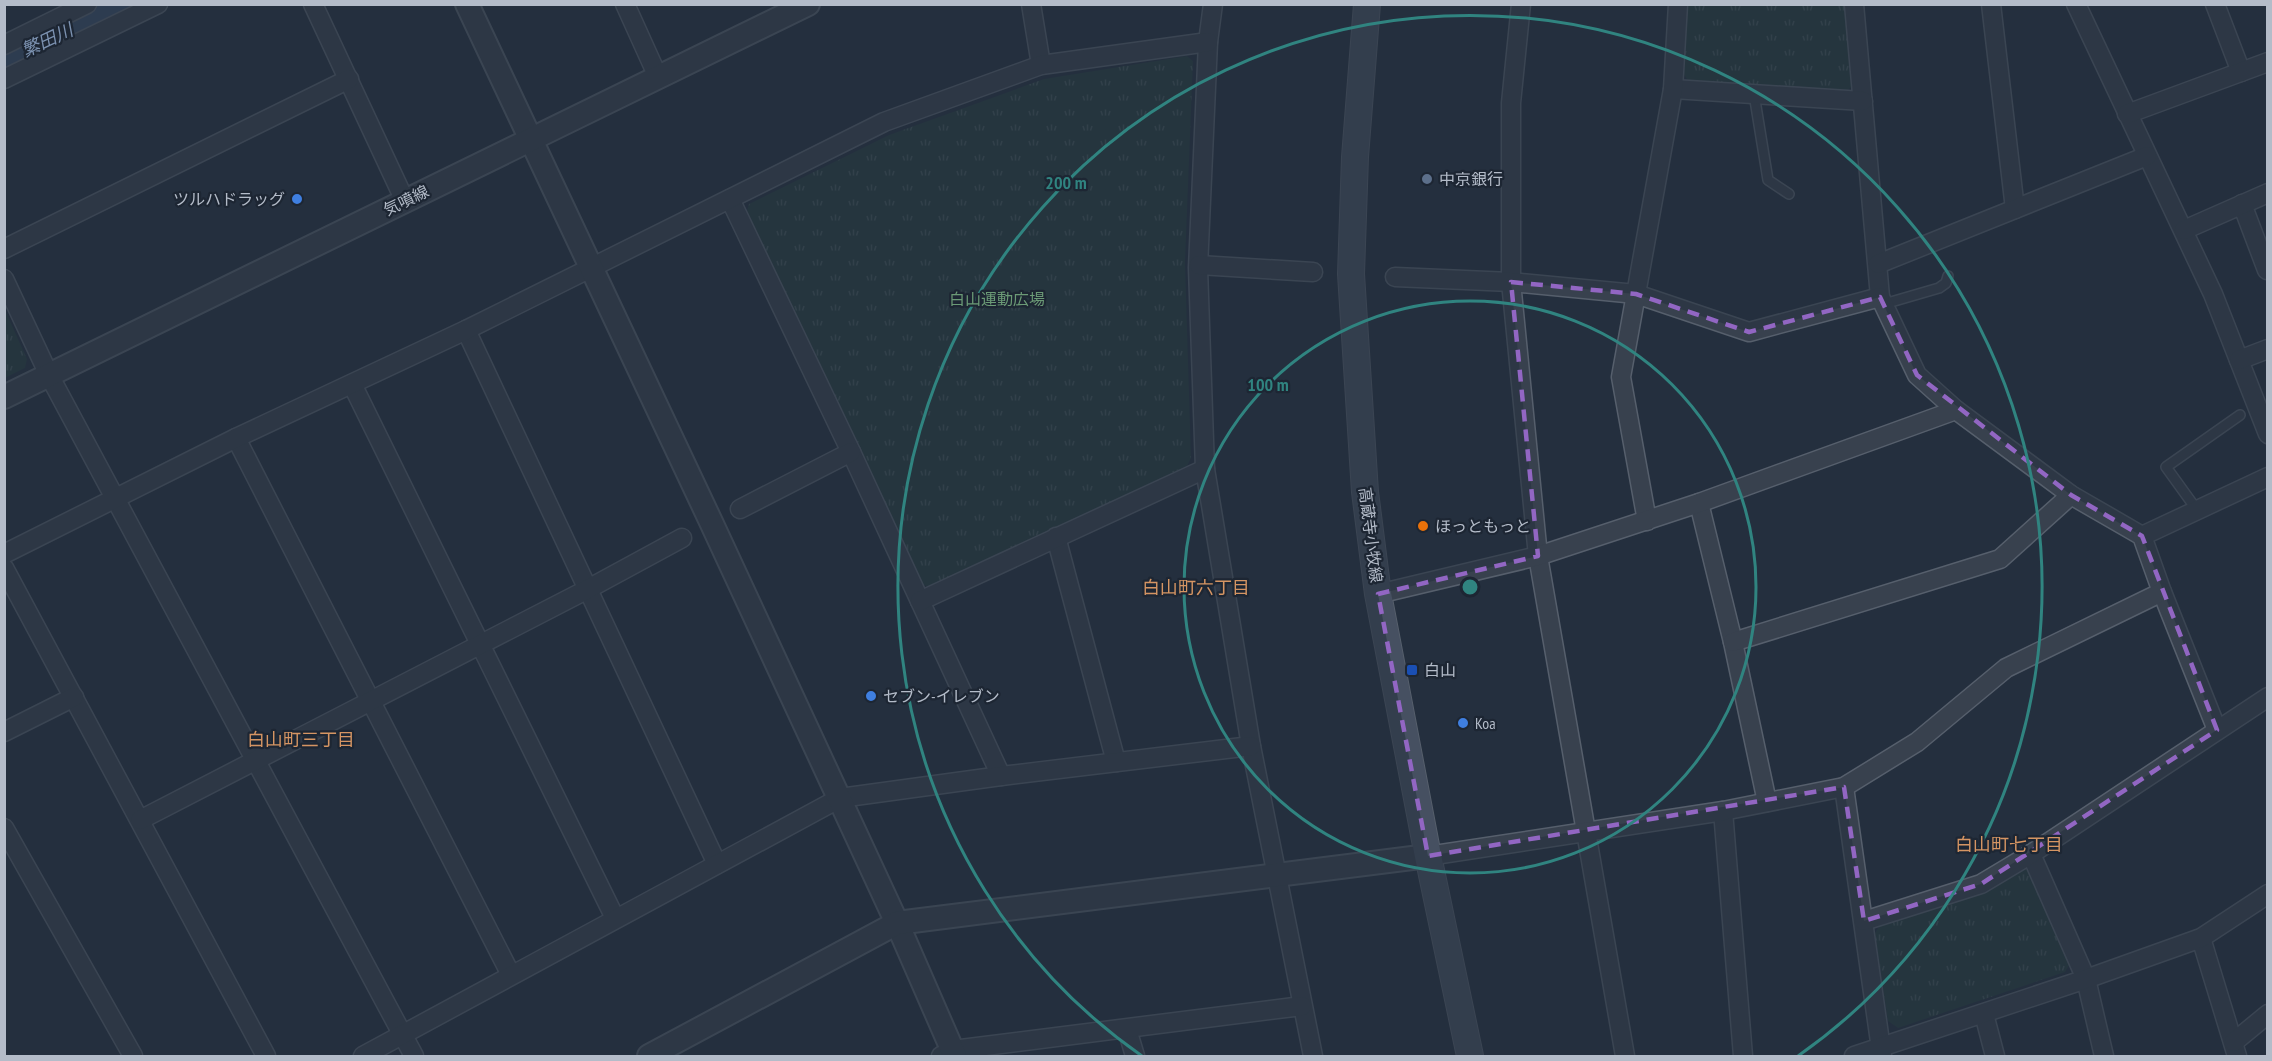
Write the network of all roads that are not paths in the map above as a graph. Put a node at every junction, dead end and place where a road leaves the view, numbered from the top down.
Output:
1 (87, 4) edge
2 (158, 4) edge
3 (313, 4) edge
4 (467, 4) edge
5 (625, 4) edge
6 (807, 4) edge
7 (1031, 4) edge
8 (1213, 4) edge
9 (1367, 4) edge
10 (1521, 4) edge
11 (1678, 4) edge
12 (1854, 4) edge
13 (1991, 4) edge
14 (2076, 4) edge
15 (2215, 4) edge
16 (1208, 42) junction
17 (4, 45) edge
18 (2268, 62) edge
19 (1041, 65) junction
20 (2241, 72) junction
21 (658, 77) junction
22 (4, 79) edge
23 (349, 79) junction
24 (1673, 89) junction
25 (1754, 94) junction
26 (1863, 101) junction
27 (2127, 114) junction
28 (530, 141) junction
29 (2147, 156) junction
30 (2268, 193) edge
31 (1789, 194) dead end
32 (730, 199) junction
33 (405, 201) junction
34 (2242, 204) junction
35 (2014, 209) junction
36 (2184, 230) junction
37 (4, 249) edge
38 (2265, 258) edge
39 (1878, 264) junction
40 (1199, 266) junction
41 (590, 268) junction
42 (1313, 272) dead end
43 (1948, 276) dead end
44 (1395, 277) dead end
45 (4, 279) edge
46 (1511, 282) junction
47 (1636, 294) junction
48 (1882, 300) junction
49 (466, 330) junction
50 (2268, 349) edge
51 (2239, 360) junction
52 (49, 375) junction
53 (352, 384) junction
54 (4, 397) edge
55 (1956, 410) junction
56 (2240, 415) dead end
57 (2268, 434) edge
58 (236, 438) junction
59 (851, 452) junction
60 (1205, 469) junction
61 (2268, 477) edge
62 (2071, 495) junction
63 (116, 498) junction
64 (1699, 503) junction
65 (740, 509) dead end
66 (2197, 510) junction
67 (1647, 521) junction
68 (2142, 536) junction
69 (1056, 537) junction
70 (682, 538) dead end
71 (4, 554) edge
72 (1538, 556) junction
73 (4, 568) edge
74 (588, 589) junction
75 (2162, 592) junction
76 (1378, 594) junction
77 (920, 601) junction
78 (1733, 642) junction
79 (480, 645) junction
80 (74, 697) junction
81 (2268, 697) edge
82 (371, 701) junction
83 (2217, 730) junction
84 (4, 732) edge
85 (1251, 746) junction
86 (256, 761) junction
87 (1116, 762) junction
88 (1001, 776) junction
89 (1844, 787) junction
90 (840, 798) junction
91 (1767, 802) junction
92 (1723, 811) junction
93 (140, 820) junction
94 (4, 828) edge
95 (1585, 832) junction
96 (2031, 855) junction
97 (1428, 856) junction
98 (717, 864) junction
99 (1276, 875) junction
100 (2268, 894) edge
101 (615, 918) junction
102 (1864, 921) junction
103 (897, 923) junction
104 (2201, 938) junction
105 (511, 975) junction
106 (2086, 979) junction
107 (1302, 1006) junction
108 (1984, 1014) junction
109 (2268, 1014) edge
110 (1127, 1029) junction
111 (403, 1035) junction
112 (2236, 1049) edge
113 (1881, 1052) edge
114 (950, 1054) edge
115 (133, 1056) edge
116 (266, 1056) edge
117 (363, 1056) edge
118 (414, 1056) edge
119 (649, 1056) edge
120 (1135, 1056) edge
121 (1313, 1056) edge
122 (1470, 1056) edge
123 (1625, 1056) edge
124 (1743, 1056) edge
125 (1854, 1056) edge
126 (1995, 1056) edge
127 (2104, 1056) edge

1 - 17 street
2 - 22 street
3 - 23 street
4 - 28 street
5 - 21 street
6 - 21 street, 気噴線
7 - 19 street
8 - 16 street
9 - 76 main road, 高蔵寺小牧線
10 - 46 street
11 - 24 street
12 - 26 street
13 - 35 street
14 - 27 street
15 - 20 street
16 - 19 street
16 - 40 street
18 - 20 street
19 - 32 street
20 - 27 street
21 - 28 street, 気噴線
23 - 33 street
23 - 37 street
24 - 25 street
24 - 47 street
25 - 26 street
25 - 31 lane
26 - 39 street
27 - 29 street
28 - 33 street, 気噴線
28 - 41 street
29 - 35 street
29 - 36 street
30 - 34 street
32 - 41 street
32 - 59 street
33 - 52 street, 気噴線
34 - 36 street
34 - 38 street
35 - 39 street
36 - 51 street
39 - 48 street
40 - 42 street
40 - 60 street
41 - 49 street
41 - 90 street
43 - 48 lane
44 - 46 street
45 - 52 street
46 - 47 street
46 - 72 street
47 - 48 street
47 - 67 street
48 - 55 street
49 - 53 street
49 - 74 street
50 - 51 street
51 - 57 street
52 - 54 street, 気噴線
52 - 63 street
53 - 58 street
53 - 79 street
55 - 62 street
55 - 64 street
56 - 66 lane
58 - 63 street
58 - 82 street
59 - 65 street
59 - 77 street
60 - 69 street
60 - 85 street
61 - 66 street
62 - 68 street
62 - 78 street
63 - 71 street
63 - 86 street
64 - 67 street
64 - 78 street
66 - 68 street
67 - 72 street
68 - 75 street
69 - 77 street
69 - 87 street
70 - 74 street
72 - 76 street
72 - 95 street
73 - 80 street
74 - 79 street
74 - 98 street
75 - 83 street
75 - 89 street
76 - 97 main road, 高蔵寺小牧線
77 - 88 street
78 - 91 street
79 - 82 street
79 - 101 street
80 - 84 street
80 - 93 street
81 - 83 street
82 - 86 street
82 - 105 street
83 - 96 street
85 - 87 street
85 - 99 street
86 - 93 street
86 - 111 street
87 - 88 street
88 - 90 street
89 - 91 street
89 - 102 street
90 - 98 street
90 - 103 street
91 - 92 street
92 - 95 street
92 - 124 street
93 - 116 street
94 - 115 street
95 - 97 street
95 - 123 street
96 - 102 street
96 - 106 street
97 - 99 street
97 - 122 main road, 高蔵寺小牧線
98 - 101 street
99 - 103 street
99 - 107 street
100 - 104 street
101 - 105 street
102 - 113 street
103 - 114 street
103 - 119 street
104 - 106 street
104 - 112 street
105 - 111 street
106 - 108 street
106 - 127 street
107 - 110 street
107 - 121 street
108 - 113 street
108 - 126 street
109 - 112 street
110 - 114 street
110 - 120 street
111 - 117 street
111 - 118 street
113 - 125 street

